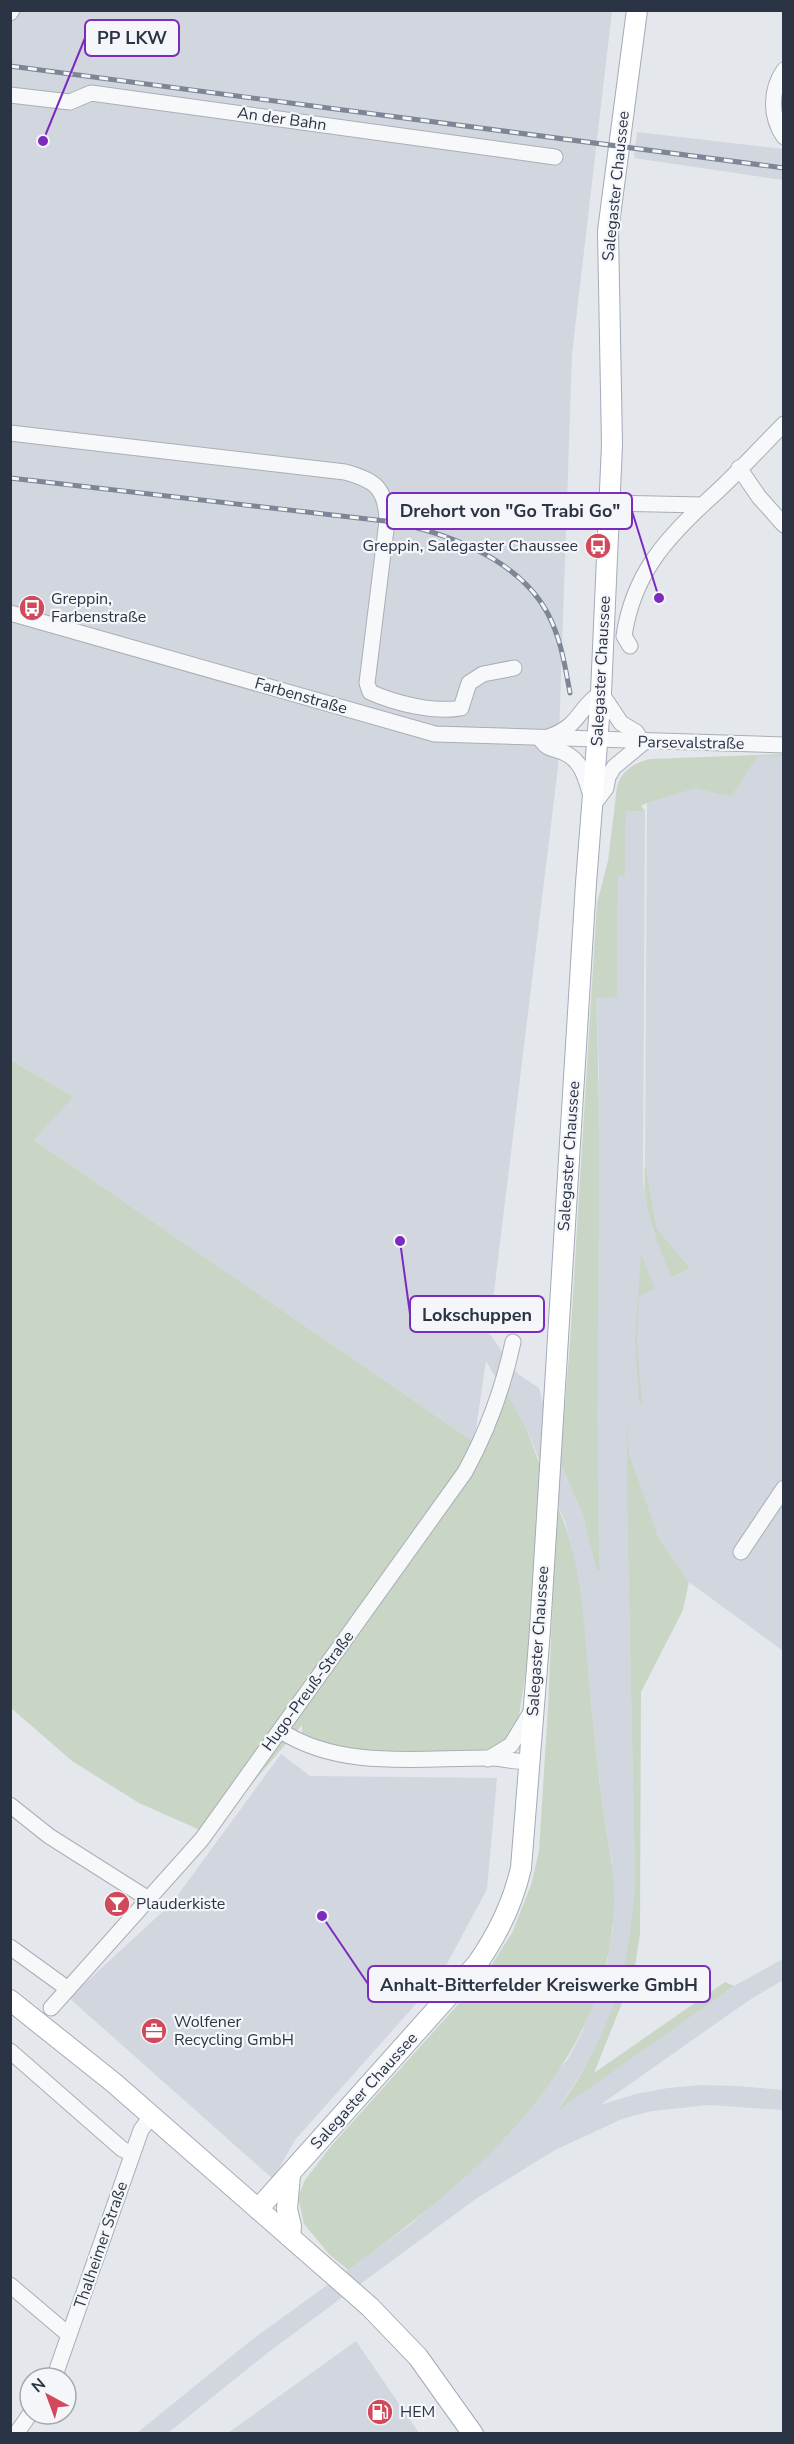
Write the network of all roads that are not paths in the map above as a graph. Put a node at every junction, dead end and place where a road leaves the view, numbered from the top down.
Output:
1 (637, 10) edge
2 (783, 70) edge
3 (10, 94) edge
4 (781, 134) edge
5 (555, 157) dead end
6 (783, 424) edge
7 (10, 433) edge
8 (739, 468) junction
9 (610, 503) junction
10 (701, 506) junction
11 (783, 525) edge
12 (10, 613) edge
13 (630, 646) dead end
14 (514, 668) dead end
15 (601, 693) junction
16 (540, 739) junction
17 (598, 741) junction
18 (644, 743) junction
19 (783, 745) edge
20 (594, 804) junction
21 (513, 1342) dead end
22 (783, 1488) edge
23 (741, 1552) dead end
24 (532, 1709) junction
25 (281, 1731) junction
26 (488, 1759) junction
27 (530, 1762) junction
28 (10, 1805) edge
29 (150, 1900) junction
30 (10, 1947) edge
31 (68, 1989) junction
32 (10, 2000) edge
33 (51, 2008) dead end
34 (10, 2051) edge
35 (152, 2115) junction
36 (132, 2154) junction
37 (290, 2175) junction
38 (258, 2209) junction
39 (290, 2237) junction
40 (10, 2285) edge
41 (69, 2336) junction
42 (58, 2366) edge
43 (472, 2433) edge

1 - 9 main road, Salegaster Chaussee
2 - 4 street
3 - 5 street, An der Bahn
6 - 8 street
7 - 14 street
8 - 10 street
8 - 11 street
9 - 10 street
9 - 15 main road, Salegaster Chaussee
10 - 13 street
12 - 16 street, Farbenstraße
15 - 16 street
15 - 17 main road, Salegaster Chaussee
15 - 18 street
16 - 17 street, Farbenstraße
16 - 20 street
17 - 18 street, Parsevalstraße
17 - 20 main road, Salegaster Chaussee
18 - 19 street, Parsevalstraße
18 - 20 street
20 - 24 main road, Salegaster Chaussee
21 - 25 street, Hugo-Preuß-Straße
22 - 23 street
24 - 26 street
24 - 27 main road, Salegaster Chaussee
25 - 26 street
25 - 29 street, Hugo-Preuß-Straße
26 - 27 street
27 - 37 main road, Salegaster Chaussee
28 - 29 street
29 - 31 street, Hugo-Preuß-Straße
30 - 31 street
31 - 33 street, Hugo-Preuß-Straße
32 - 35 main road
34 - 36 street
35 - 36 street, Thalheimer Straße
35 - 38 main road
36 - 41 street, Thalheimer Straße
37 - 38 main road, Salegaster Chaussee
37 - 39 main road
38 - 39 main road
39 - 43 main road
40 - 41 street
41 - 42 street, Thalheimer Straße

